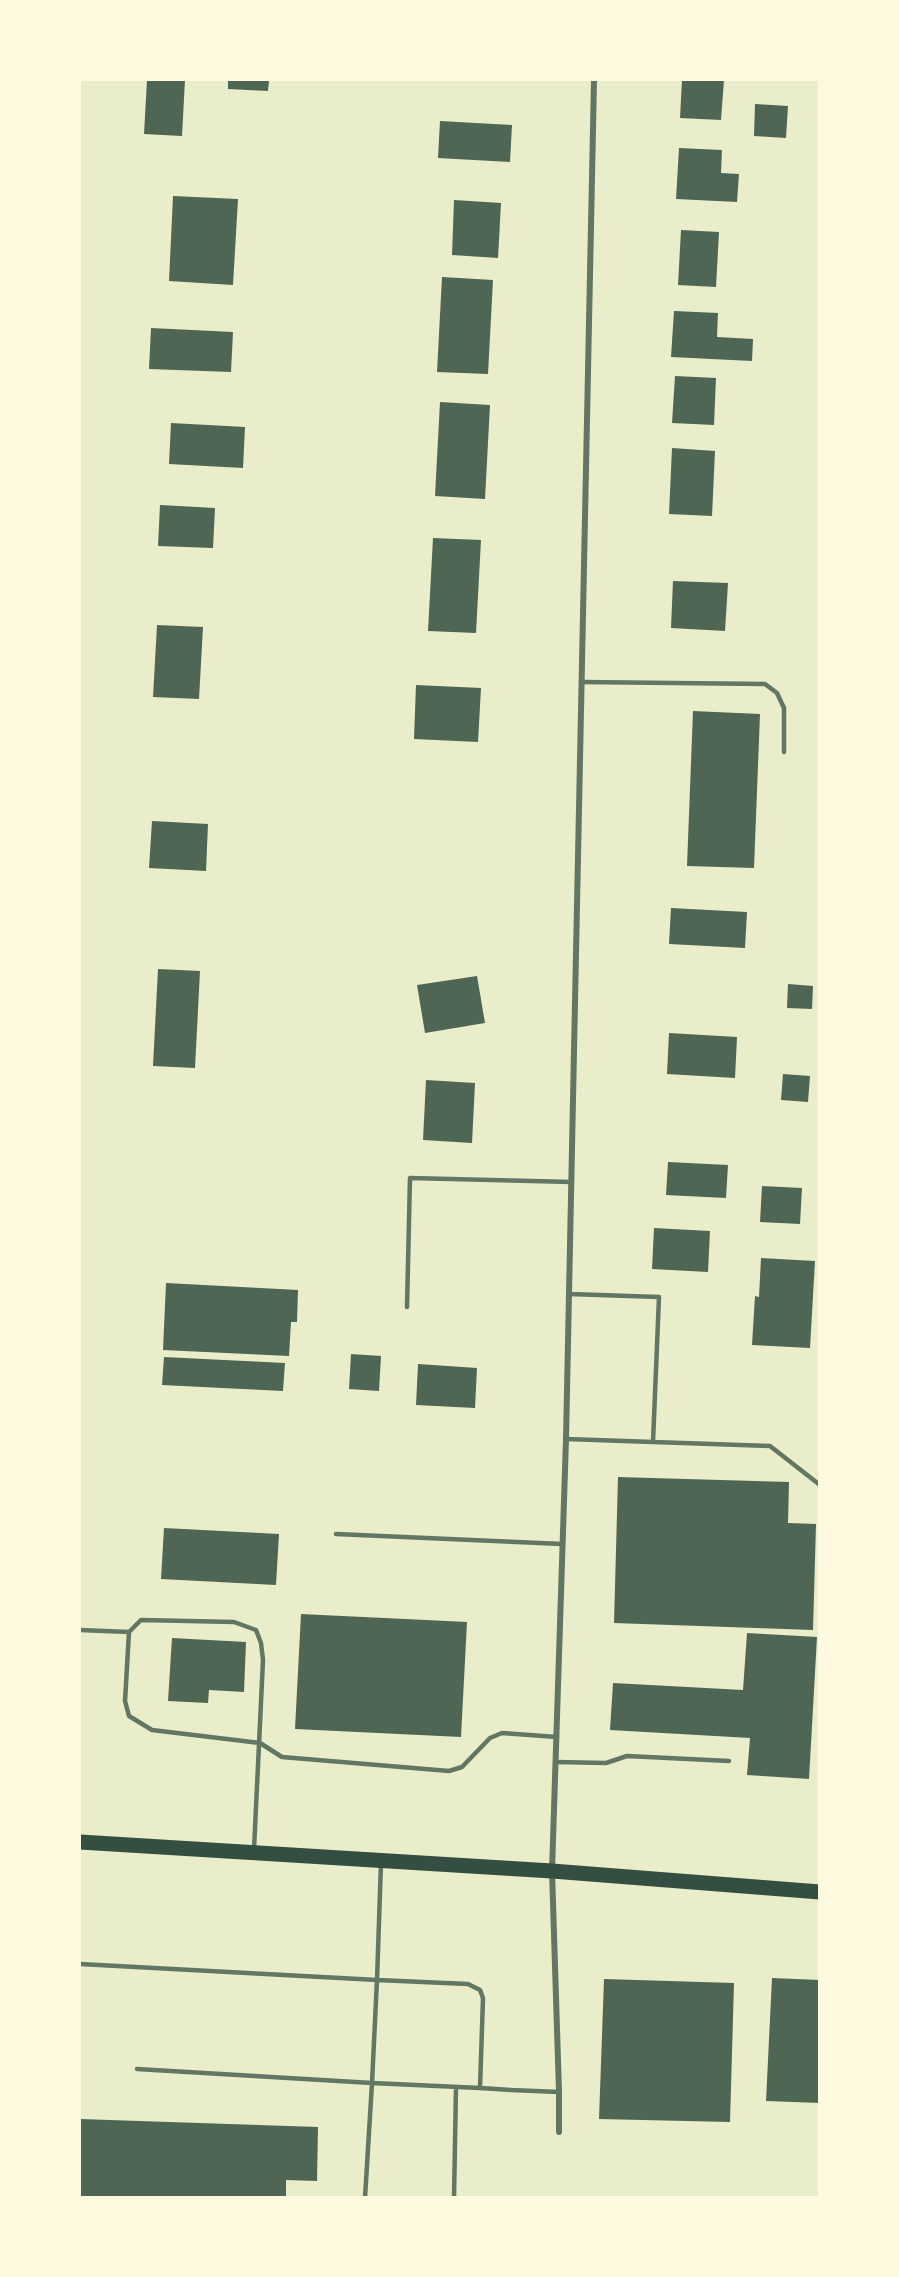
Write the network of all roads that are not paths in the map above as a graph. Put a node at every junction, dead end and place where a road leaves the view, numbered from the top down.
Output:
1 (594, 80) edge
2 (582, 682) junction
3 (784, 752) dead end
4 (572, 1182) junction
5 (569, 1294) junction
6 (407, 1307) dead end
7 (566, 1439) junction
8 (653, 1442) junction
9 (819, 1485) edge
10 (336, 1534) dead end
11 (562, 1544) junction
12 (80, 1630) edge
13 (129, 1632) junction
14 (557, 1737) junction
15 (260, 1743) junction
16 (729, 1761) dead end
17 (556, 1762) junction
18 (80, 1842) edge
19 (254, 1852) junction
20 (381, 1860) junction
21 (552, 1871) junction
22 (819, 1892) edge
23 (80, 1964) edge
24 (377, 1980) junction
25 (137, 2069) dead end
26 (372, 2083) junction
27 (456, 2087) junction
28 (480, 2088) junction
29 (559, 2092) junction
30 (559, 2132) dead end
31 (365, 2198) edge
32 (454, 2198) edge

1 - 2 street
2 - 3 lane
2 - 4 street
4 - 5 street
4 - 6 lane
5 - 7 street
5 - 8 lane
7 - 8 lane
7 - 11 street
8 - 9 lane
10 - 11 lane
11 - 14 street
12 - 13 lane
13 - 15 lane
13 - 15 lane
14 - 15 lane
14 - 17 street
15 - 19 lane
16 - 17 lane
17 - 21 street
18 - 19 main road
19 - 20 main road
20 - 21 main road
20 - 24 lane
21 - 22 main road
21 - 29 street
23 - 24 lane
24 - 26 lane
24 - 28 lane
25 - 26 lane
26 - 27 lane
26 - 31 lane
27 - 28 lane
27 - 32 lane
28 - 29 lane
29 - 30 street

